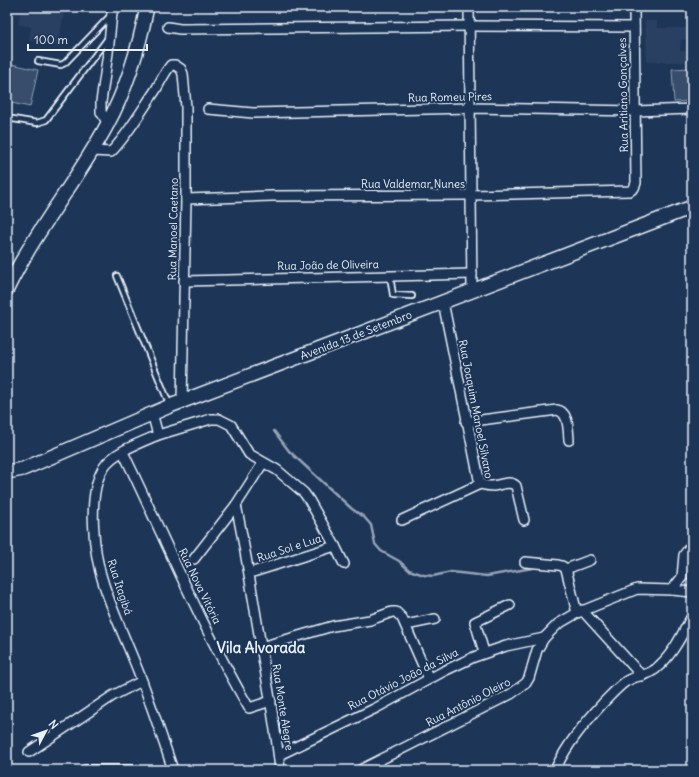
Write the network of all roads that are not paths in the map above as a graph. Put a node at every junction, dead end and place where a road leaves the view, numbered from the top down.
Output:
1 (147, 7) edge
2 (469, 7) edge
3 (634, 7) edge
4 (113, 10) edge
5 (469, 26) junction
6 (168, 27) dead end
7 (634, 27) junction
8 (109, 37) junction
9 (38, 61) dead end
10 (470, 108) junction
11 (208, 109) dead end
12 (692, 109) edge
13 (635, 111) junction
14 (7, 118) edge
15 (108, 124) junction
16 (92, 151) junction
17 (636, 183) joint
18 (471, 195) junction
19 (186, 199) junction
20 (692, 207) edge
21 (20, 262) junction
22 (472, 274) junction
23 (117, 276) dead end
24 (390, 276) junction
25 (7, 277) edge
26 (184, 281) junction
27 (7, 288) edge
28 (472, 290) junction
29 (412, 296) dead end
30 (443, 302) junction
31 (176, 404) junction
32 (152, 413) junction
33 (466, 422) junction
34 (158, 435) junction
35 (569, 440) dead end
36 (123, 452) junction
37 (263, 463) junction
38 (23, 469) junction
39 (7, 472) edge
40 (7, 479) edge
41 (480, 484) junction
42 (236, 505) junction
43 (402, 520) dead end
44 (524, 520) dead end
45 (692, 544) edge
46 (335, 546) junction
47 (194, 559) dead end
48 (590, 560) dead end
49 (525, 562) dead end
50 (344, 564) dead end
51 (566, 569) junction
52 (250, 573) junction
53 (672, 590) junction
54 (692, 592) edge
55 (510, 605) dead end
56 (579, 611) junction
57 (692, 616) edge
58 (435, 619) dead end
59 (406, 625) junction
60 (544, 638) junction
61 (261, 647) junction
62 (484, 652) junction
63 (642, 676) junction
64 (429, 679) junction
65 (142, 681) junction
66 (271, 701) junction
67 (29, 752) dead end
68 (278, 755) junction
69 (85, 770) edge
70 (135, 770) edge
71 (173, 770) edge
72 (280, 770) edge
73 (360, 770) edge
74 (555, 770) edge

1 - 15 main road
2 - 5 street
3 - 7 street, Rua Aritiano Gonçalves
4 - 8 street
4 - 9 lane
5 - 6 street
5 - 7 street
5 - 10 street
7 - 13 street, Rua Aritiano Gonçalves
8 - 14 lane
8 - 15 street
10 - 11 street, Rua Romeu Pires
10 - 13 street, Rua Romeu Pires
10 - 18 street
12 - 13 street, Rua Romeu Pires
13 - 17 street, Rua Aritiano Gonçalves
15 - 16 main road
16 - 19 street, Rua Manoel Caetano
16 - 21 main road
17 - 18 street, Rua Valdemar Nunes
18 - 19 street, Rua Valdemar Nunes
18 - 22 street
19 - 26 street, Rua Manoel Caetano
20 - 28 main road, Avenida 13 de Setembro
21 - 25 main road
21 - 27 main road
22 - 24 street, Rua João de Oliveira
22 - 28 street
23 - 31 lane
24 - 26 street, Rua João de Oliveira
24 - 29 lane
26 - 31 street, Rua Manoel Caetano
28 - 30 main road, Avenida 13 de Setembro
30 - 31 main road, Avenida 13 de Setembro
30 - 33 street, Rua Joaquim Manoel Silvano
31 - 32 main road, Avenida 13 de Setembro
32 - 34 street
32 - 38 main road, Avenida 13 de Setembro
33 - 35 street
33 - 41 street, Rua Joaquim Manoel Silvano
34 - 36 street, Rua Itagibá
34 - 37 street, Rua Sol e Lua
36 - 65 street, Rua Itagibá
36 - 66 street, Rua Nova Vitória
37 - 42 street
37 - 46 street, Rua Sol e Lua
38 - 39 main road, Avenida 13 de Setembro
38 - 40 main road, Avenida 13 de Setembro
41 - 43 street, Rua Joaquim Manoel Silvano
41 - 44 street
42 - 47 street
42 - 52 street, Rua Monte Alegre
45 - 53 street
46 - 50 street
46 - 52 street, Rua Sol e Lua
48 - 51 street
49 - 51 street
51 - 56 street
52 - 61 street, Rua Monte Alegre
53 - 54 street, Rua Antônio Oleiro
53 - 56 street, Rua Antônio Oleiro
55 - 62 street
56 - 60 street, Rua Antônio Oleiro
56 - 63 street
57 - 63 street
58 - 59 street
59 - 61 street
59 - 64 street
60 - 62 street, Rua Otávio João da Silva
60 - 73 street, Rua Antônio Oleiro
61 - 66 street, Rua Monte Alegre
62 - 64 street, Rua Otávio João da Silva
63 - 74 street
64 - 68 street, Rua Otávio João da Silva
65 - 67 street
65 - 71 street, Rua Itagibá
66 - 68 street, Rua Monte Alegre
68 - 72 street, Rua Monte Alegre
69 - 70 street

